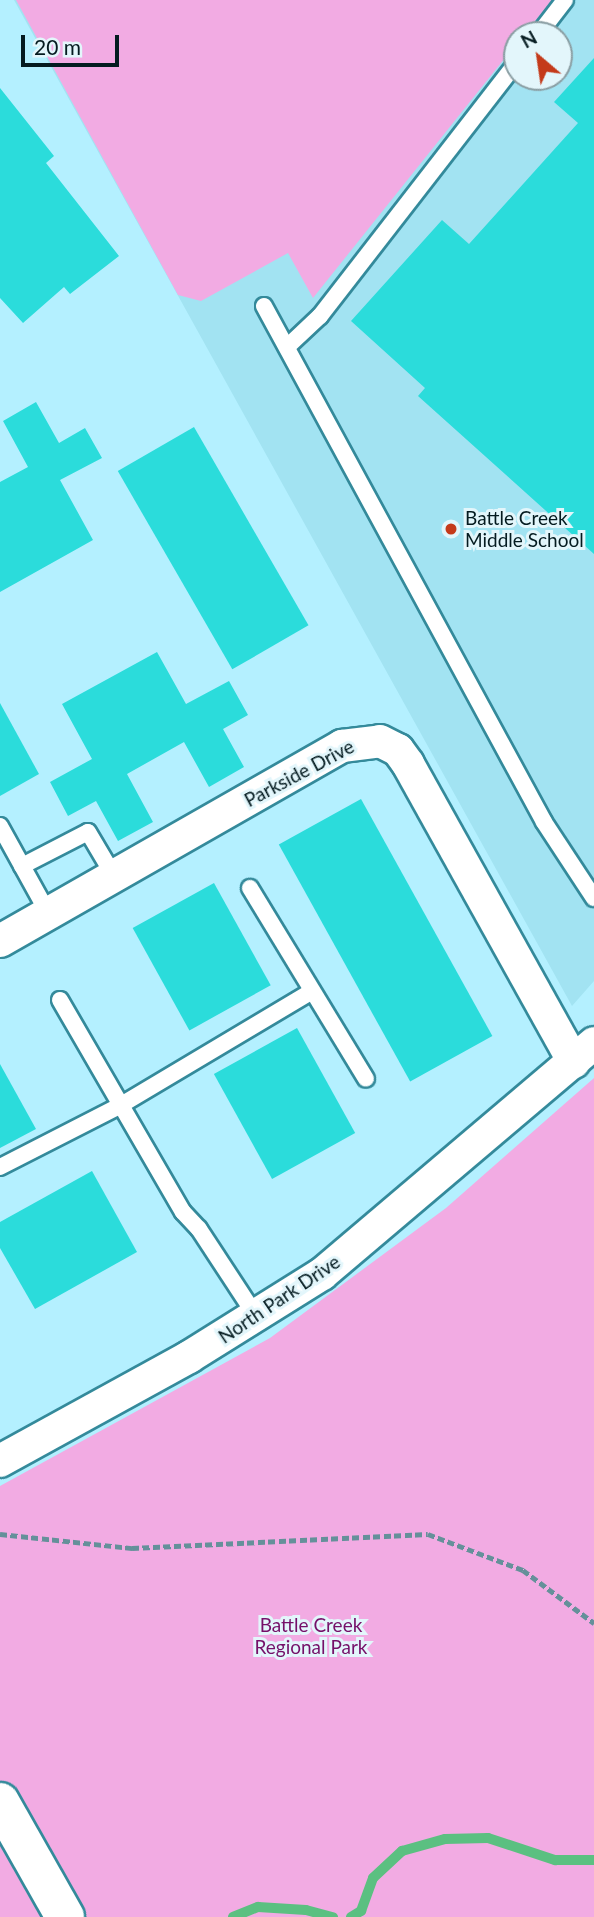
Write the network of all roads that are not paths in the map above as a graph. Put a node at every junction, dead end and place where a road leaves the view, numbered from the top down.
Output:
1 (565, 0) edge
2 (549, 21) edge
3 (503, 80) edge
4 (264, 306) dead end
5 (287, 347) junction
6 (0, 825) edge
7 (22, 866) junction
8 (114, 876) junction
9 (250, 888) dead end
10 (594, 898) edge
11 (48, 914) junction
12 (0, 940) edge
13 (312, 990) junction
14 (60, 1000) dead end
15 (584, 1052) edge
16 (366, 1079) dead end
17 (121, 1105) junction
18 (0, 1167) edge
19 (256, 1316) junction
20 (0, 1461) edge
21 (0, 1802) edge
22 (65, 1917) edge

1 - 2 lane
3 - 5 lane
4 - 5 lane
5 - 10 lane
6 - 7 lane
7 - 8 lane
7 - 11 lane
8 - 11 street, Parkside Drive
8 - 15 street, Parkside Drive
9 - 13 lane
11 - 12 street, Parkside Drive
13 - 16 lane
13 - 17 lane
14 - 17 lane
15 - 19 street, North Park Drive
17 - 18 lane
17 - 19 lane
19 - 20 street, North Park Drive
21 - 22 street

